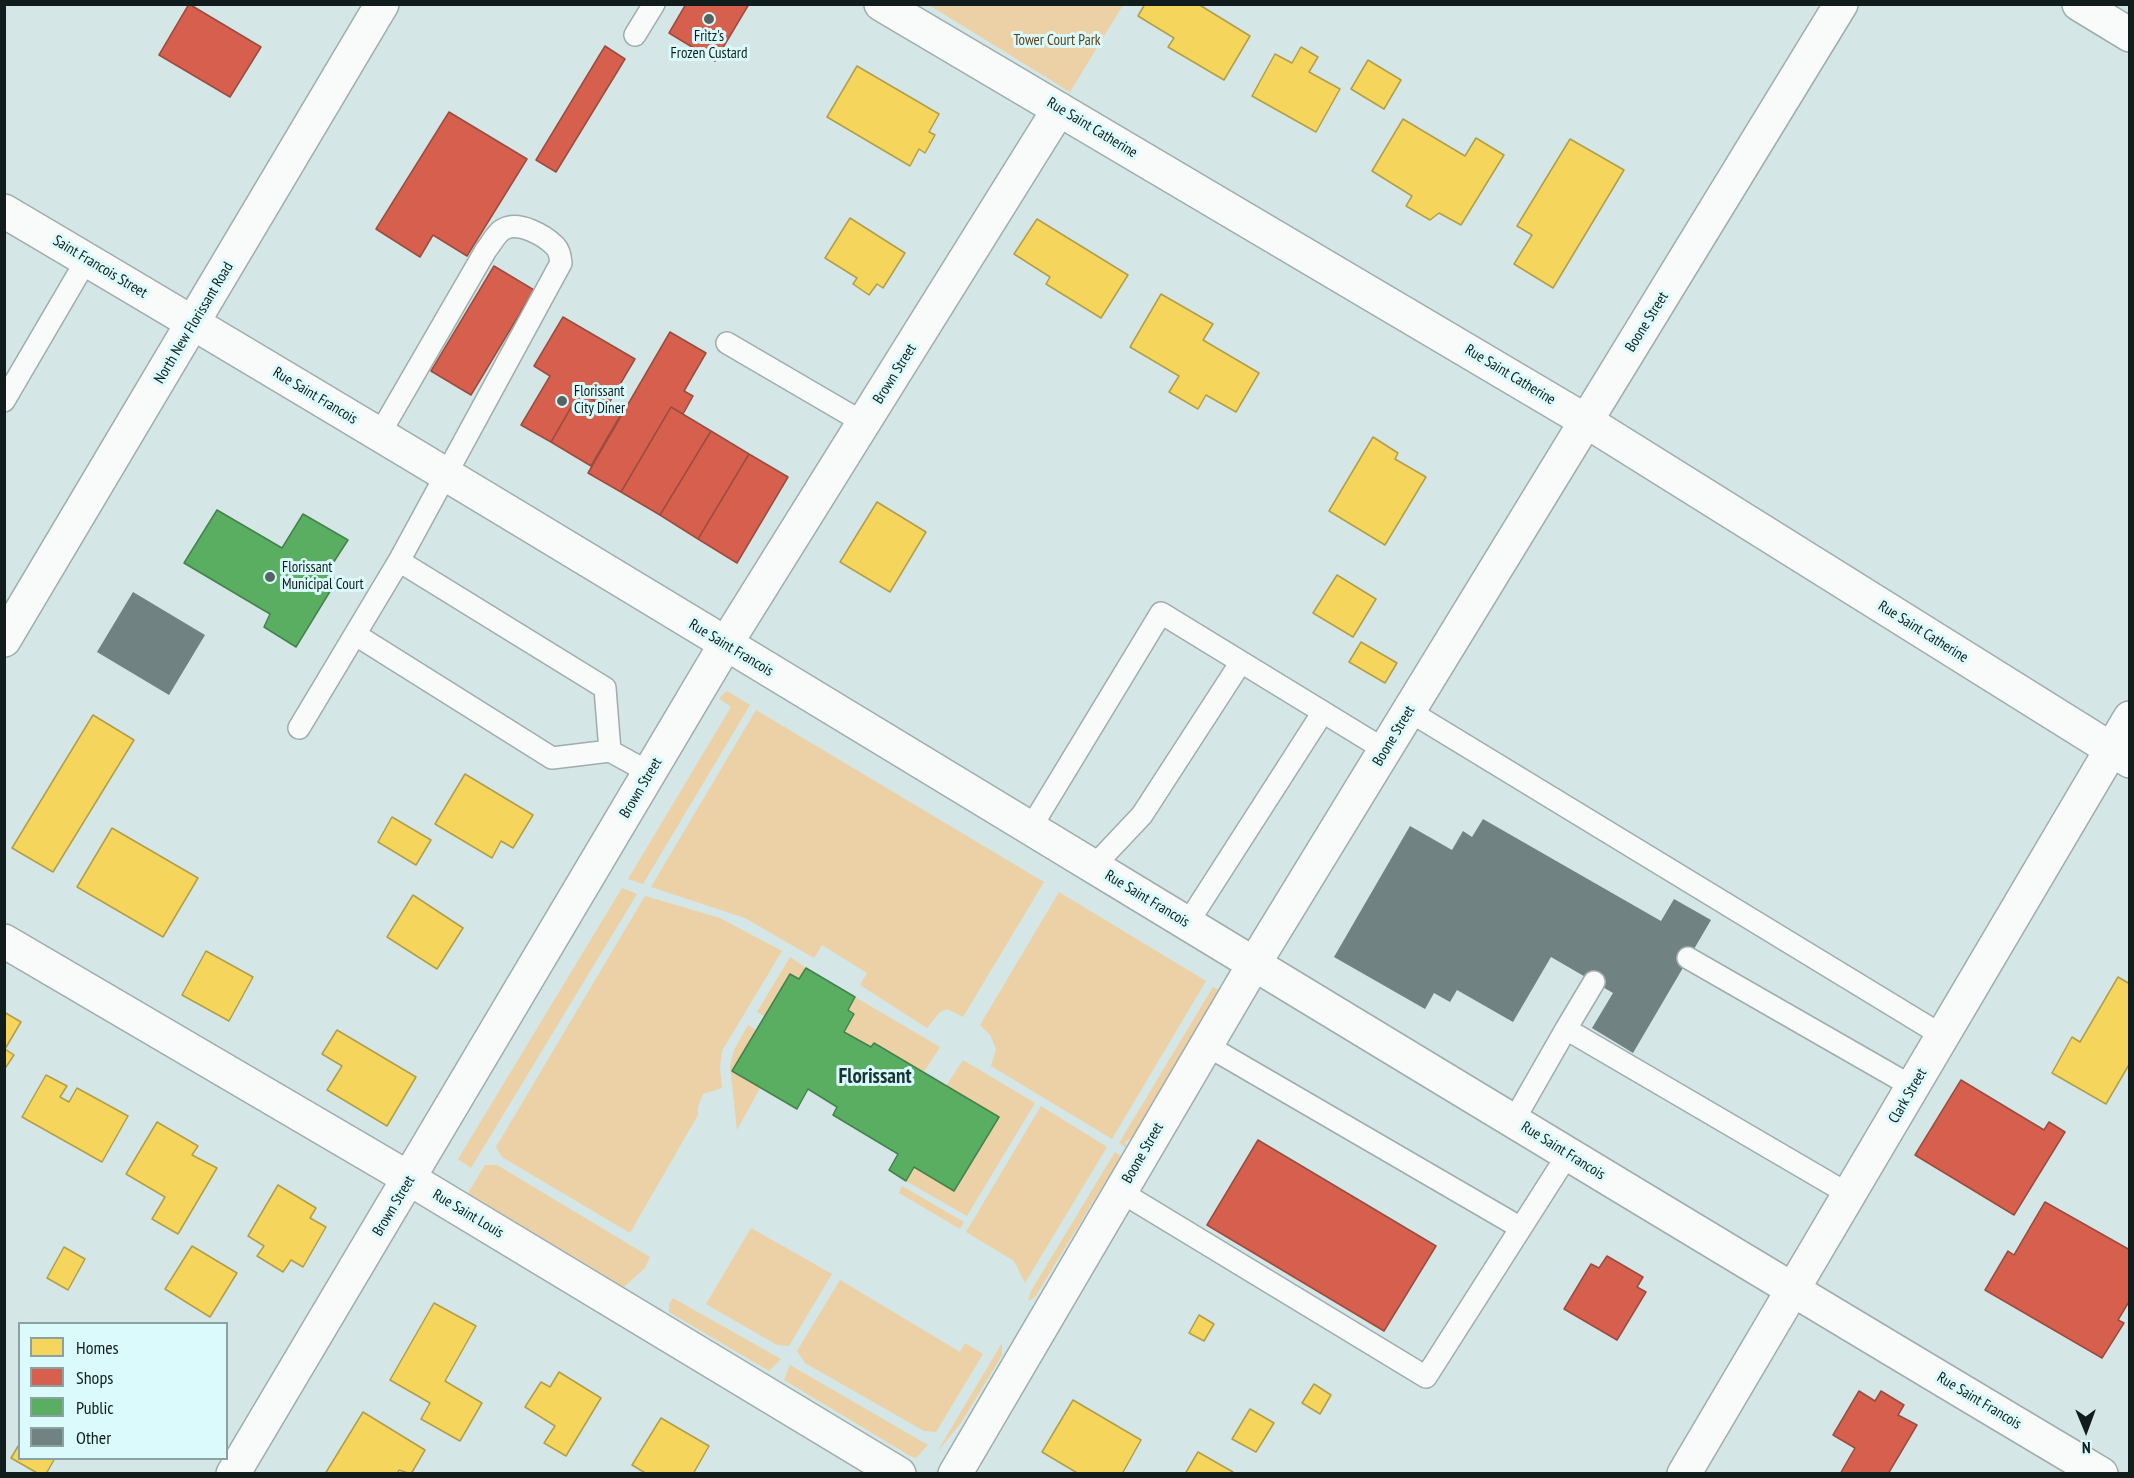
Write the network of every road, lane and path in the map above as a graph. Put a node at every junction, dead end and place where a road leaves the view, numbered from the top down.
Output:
1 (654, 4) edge
2 (881, 4) edge
3 (1841, 4) edge
4 (2079, 4) edge
5 (372, 8) edge
6 (635, 35) dead end
7 (2130, 35) edge
8 (1059, 109) junction
9 (6, 214) edge
10 (87, 259) junction
11 (195, 323) junction
12 (727, 343) dead end
13 (4, 401) edge
14 (1586, 420) junction
15 (864, 423) junction
16 (380, 435) junction
17 (446, 476) junction
18 (399, 561) junction
19 (356, 635) junction
20 (4, 640) edge
21 (725, 645) junction
22 (1241, 662) junction
23 (1409, 711) junction
24 (1323, 712) junction
25 (2130, 718) edge
26 (299, 728) dead end
27 (1385, 750) junction
28 (610, 752) junction
29 (2120, 755) edge
30 (650, 772) junction
31 (1030, 829) junction
32 (1093, 867) junction
33 (1187, 924) junction
34 (4, 941) edge
35 (1688, 958) dead end
36 (1254, 964) junction
37 (1594, 982) dead end
38 (1566, 1029) junction
39 (1943, 1036) junction
40 (1206, 1045) junction
41 (1913, 1087) junction
42 (1514, 1120) junction
43 (1568, 1154) junction
44 (410, 1179) junction
45 (1120, 1192) junction
46 (1850, 1195) junction
47 (1521, 1228) junction
48 (1793, 1291) junction
49 (233, 1473) edge
50 (899, 1473) edge
51 (955, 1473) edge
52 (1684, 1473) edge
53 (2101, 1473) edge

1 - 6 lane
2 - 8 street, Rue Saint Catherine
3 - 14 street, Boone Street
4 - 7 street
5 - 11 street, North New Florissant Road
8 - 14 street, Rue Saint Catherine
8 - 15 street, Brown Street
9 - 10 street, Saint Francois Street
10 - 11 street, Saint Francois Street
10 - 13 lane
11 - 16 street, Rue Saint Francois
11 - 20 street, North New Florissant Road
12 - 15 lane
14 - 23 street, Boone Street
14 - 29 street, Rue Saint Catherine
15 - 21 street, Brown Street
16 - 17 street, Rue Saint Francois
16 - 17 lane
17 - 18 lane
17 - 21 street, Rue Saint Francois
18 - 19 lane
18 - 28 lane
19 - 26 lane
19 - 28 lane
21 - 30 street, Brown Street
21 - 31 street, Rue Saint Francois
22 - 24 lane
22 - 31 lane
22 - 32 lane
23 - 27 street, Boone Street
23 - 39 lane
24 - 27 lane
24 - 33 lane
25 - 29 street, Clark Street
27 - 36 street, Boone Street
28 - 30 lane
29 - 39 street, Clark Street
30 - 44 street, Brown Street
31 - 32 street, Rue Saint Francois
32 - 33 street, Rue Saint Francois
33 - 36 street, Rue Saint Francois
34 - 44 street, Rue Saint Louis
35 - 41 lane
36 - 40 street, Boone Street
36 - 42 street, Rue Saint Francois
37 - 38 lane
38 - 42 lane
38 - 46 lane
39 - 41 street, Clark Street
40 - 45 street, Boone Street
40 - 47 lane
41 - 46 street, Clark Street
42 - 43 street, Rue Saint Francois
43 - 47 lane
43 - 48 street, Rue Saint Francois
44 - 49 street, Brown Street
44 - 50 street, Rue Saint Louis
45 - 47 lane
45 - 51 street, Boone Street
46 - 48 street, Clark Street
48 - 52 street, Clark Street
48 - 53 street, Rue Saint Francois

